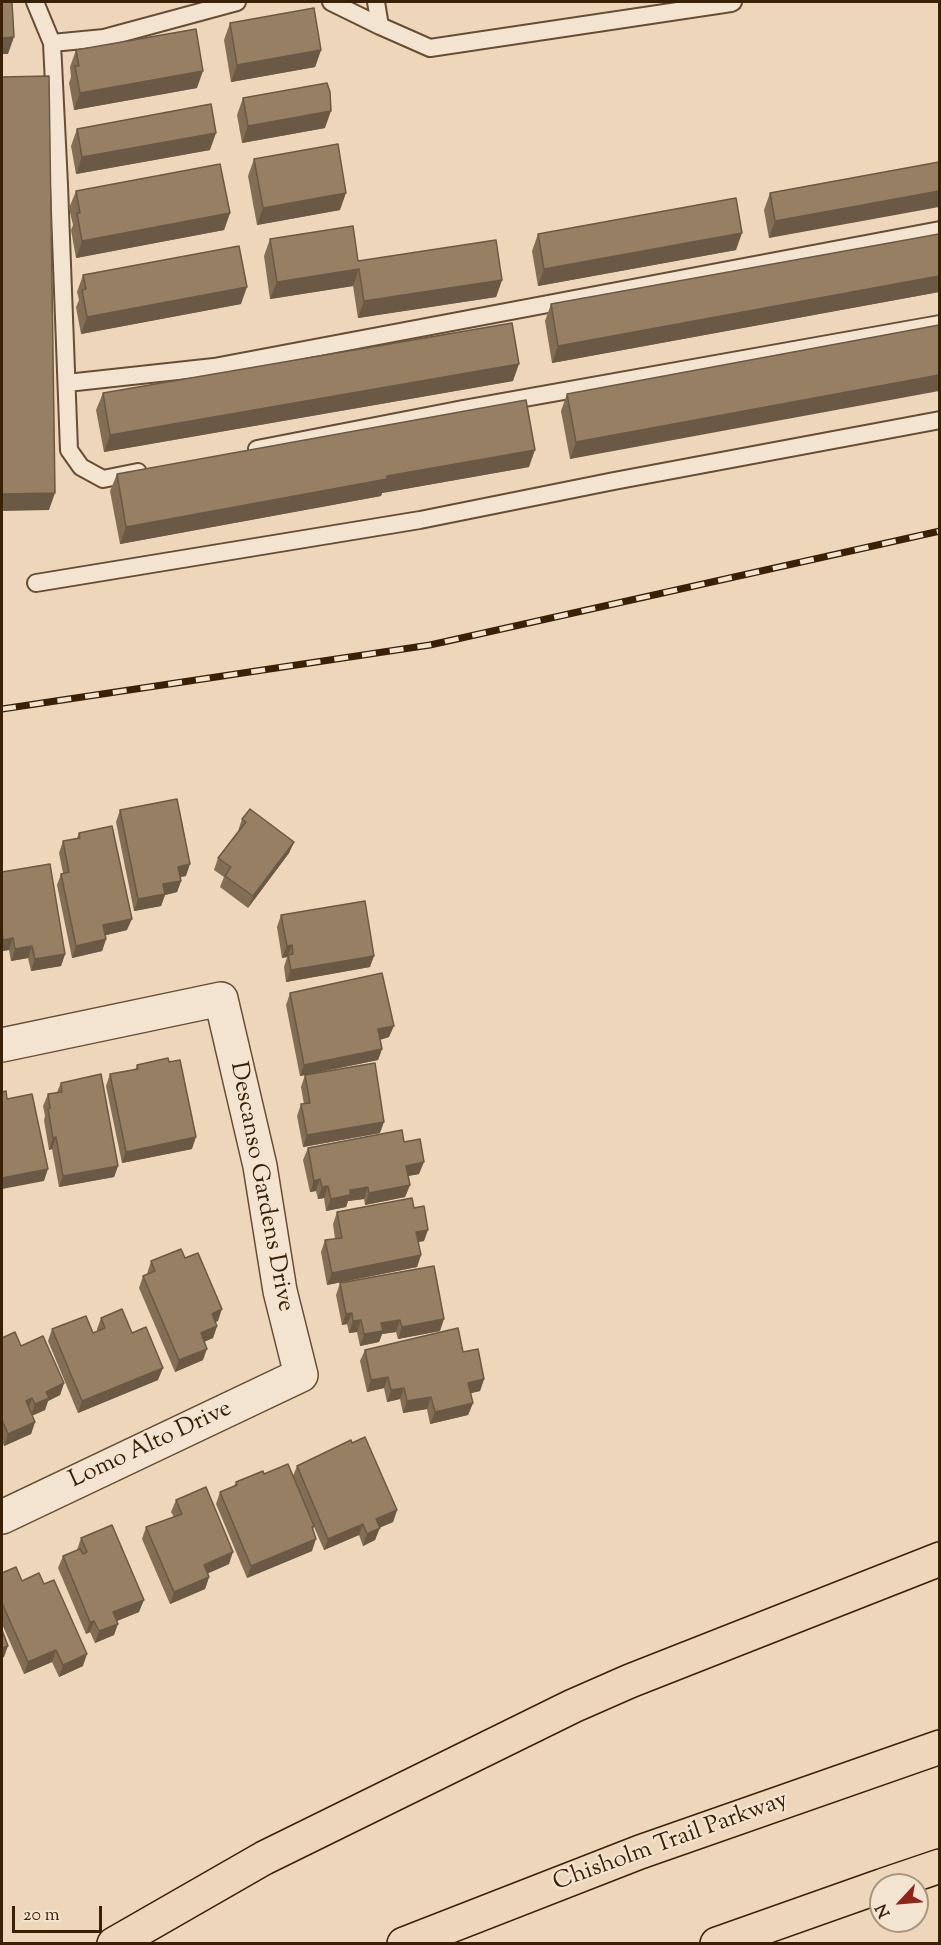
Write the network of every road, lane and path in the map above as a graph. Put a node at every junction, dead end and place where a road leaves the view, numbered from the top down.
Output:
1 (36, 2) edge
2 (237, 2) edge
3 (331, 2) edge
4 (376, 2) edge
5 (733, 2) edge
6 (380, 26) junction
7 (52, 43) junction
8 (939, 230) edge
9 (939, 324) edge
10 (67, 383) junction
11 (939, 420) edge
12 (242, 452) edge
13 (149, 470) edge
14 (36, 583) dead end
15 (2, 1045) edge
16 (301, 1375) joint
17 (2, 1517) edge
18 (939, 1559) edge
19 (939, 1747) edge
20 (939, 1866) edge
21 (919, 1873) edge
22 (869, 1891) edge
23 (114, 1944) edge
24 (404, 1944) edge
25 (717, 1944) edge

1 - 7 lane
2 - 7 lane
3 - 6 lane
4 - 6 lane
5 - 6 lane
7 - 10 lane
8 - 10 lane
9 - 12 lane
10 - 13 lane
11 - 14 lane
15 - 16 street, Descanso Gardens Drive
16 - 17 street, Lomo Alto Drive
18 - 23 highway
19 - 24 highway, Chisholm Trail Parkway
20 - 21 highway
22 - 25 highway

